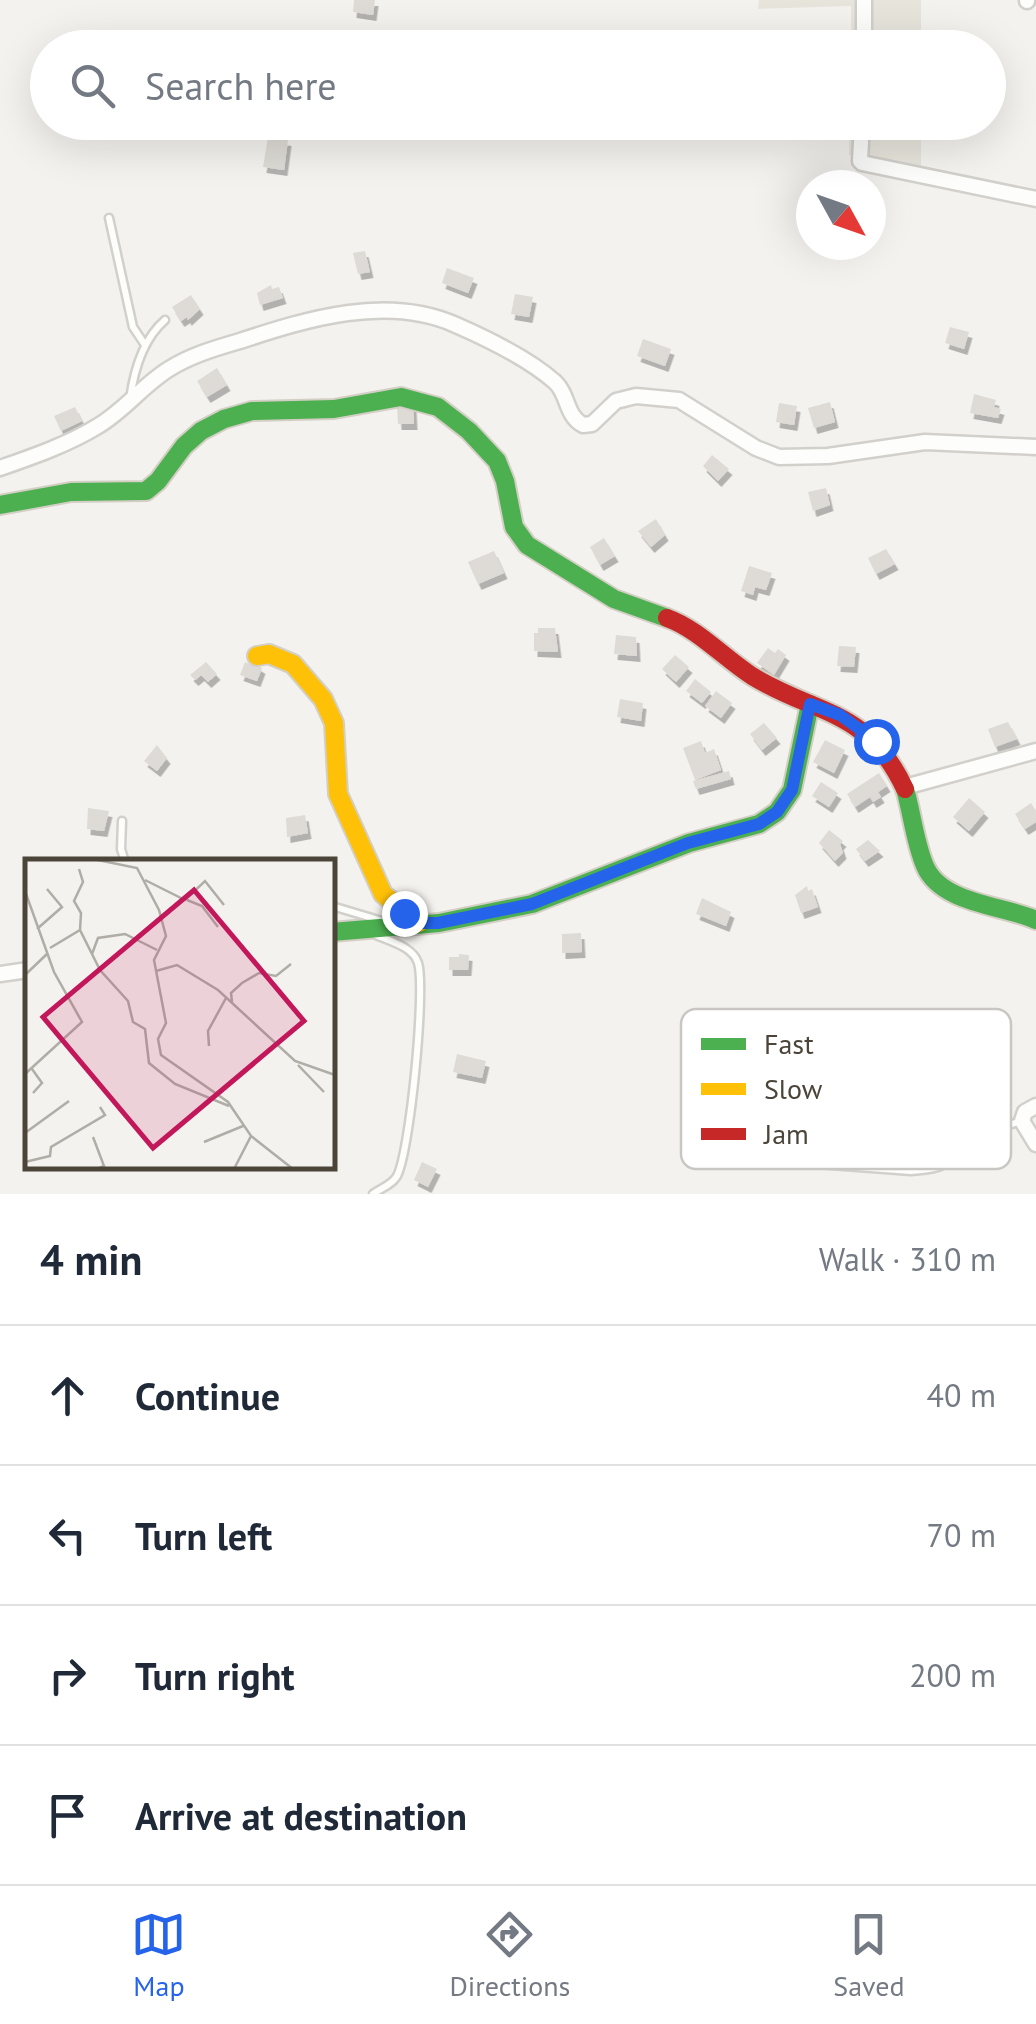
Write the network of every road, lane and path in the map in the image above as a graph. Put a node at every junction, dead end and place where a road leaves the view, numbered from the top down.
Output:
1 (864, 0) edge
2 (864, 30) edge
3 (862, 140) edge
4 (1036, 198) edge
5 (109, 218) dead end
6 (166, 320) dead end
7 (145, 345) junction
8 (130, 402) junction
9 (1036, 447) edge
10 (0, 468) edge
11 (0, 504) edge
12 (257, 656) dead end
13 (810, 704) junction
14 (1036, 751) edge
15 (906, 787) junction
16 (122, 821) dead end
17 (125, 859) edge
18 (335, 907) edge
19 (1036, 920) edge
20 (419, 923) junction
21 (392, 925) junction
22 (364, 928) junction
23 (335, 932) edge
24 (25, 970) edge
25 (0, 974) edge
26 (1036, 1106) edge
27 (1022, 1121) junction
28 (1011, 1124) edge
29 (1036, 1144) edge
30 (884, 1169) edge
31 (926, 1169) edge
32 (373, 1194) edge

1 - 2 street
3 - 4 street
5 - 7 lane
6 - 7 lane
7 - 8 lane
8 - 9 street
8 - 10 street
11 - 13 street
12 - 20 street
13 - 15 street
13 - 20 street
14 - 15 street
15 - 19 street
16 - 17 lane
18 - 21 lane
20 - 21 street
21 - 22 street
22 - 23 street
22 - 32 lane
24 - 25 street
26 - 27 street
27 - 28 lane
27 - 29 street
30 - 31 lane

